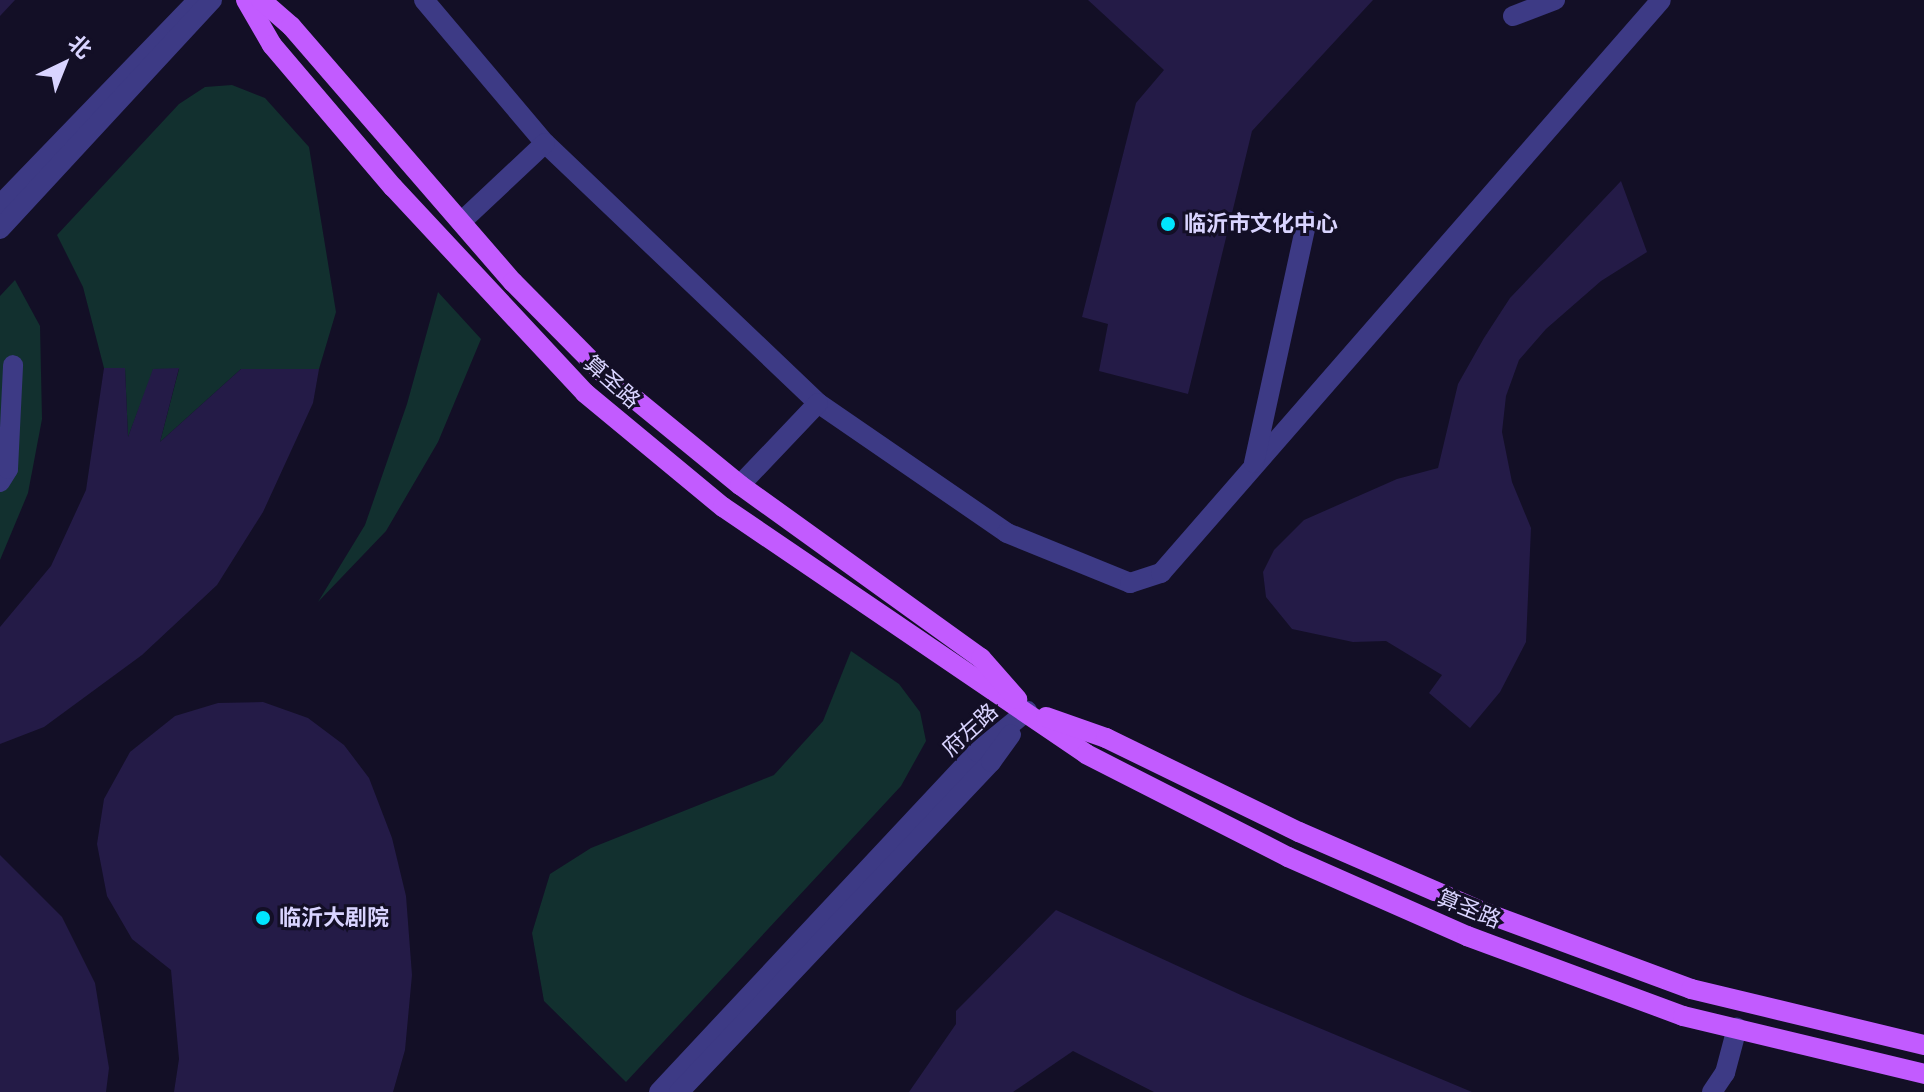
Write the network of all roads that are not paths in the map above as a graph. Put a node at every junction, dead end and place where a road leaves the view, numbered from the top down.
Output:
1 (198, 0) edge
2 (212, 0) edge
3 (246, 0) edge
4 (261, 0) edge
5 (424, 0) edge
6 (1555, 0) edge
7 (1661, 0) edge
8 (1513, 16) dead end
9 (545, 143) junction
10 (0, 205) edge
11 (1307, 220) dead end
12 (461, 222) junction
13 (0, 229) edge
14 (13, 365) dead end
15 (818, 403) junction
16 (1253, 467) junction
17 (0, 482) edge
18 (740, 485) junction
19 (1027, 711) junction
20 (1737, 1028) junction
21 (1924, 1045) edge
22 (1924, 1074) edge
23 (659, 1092) edge
24 (679, 1092) edge
25 (1712, 1092) edge

1 - 10 street
2 - 13 street
3 - 19 main road, 算圣路
4 - 12 main road, 算圣路
5 - 9 street
6 - 8 street
7 - 16 street
9 - 12 street
9 - 15 street
11 - 16 street
12 - 18 main road, 算圣路
14 - 17 street
15 - 16 street
15 - 18 street
18 - 19 main road, 算圣路
19 - 20 main road, 算圣路
19 - 21 main road, 算圣路
19 - 23 street, 府左路
19 - 24 street, 府左路
20 - 22 main road, 算圣路
20 - 25 street

